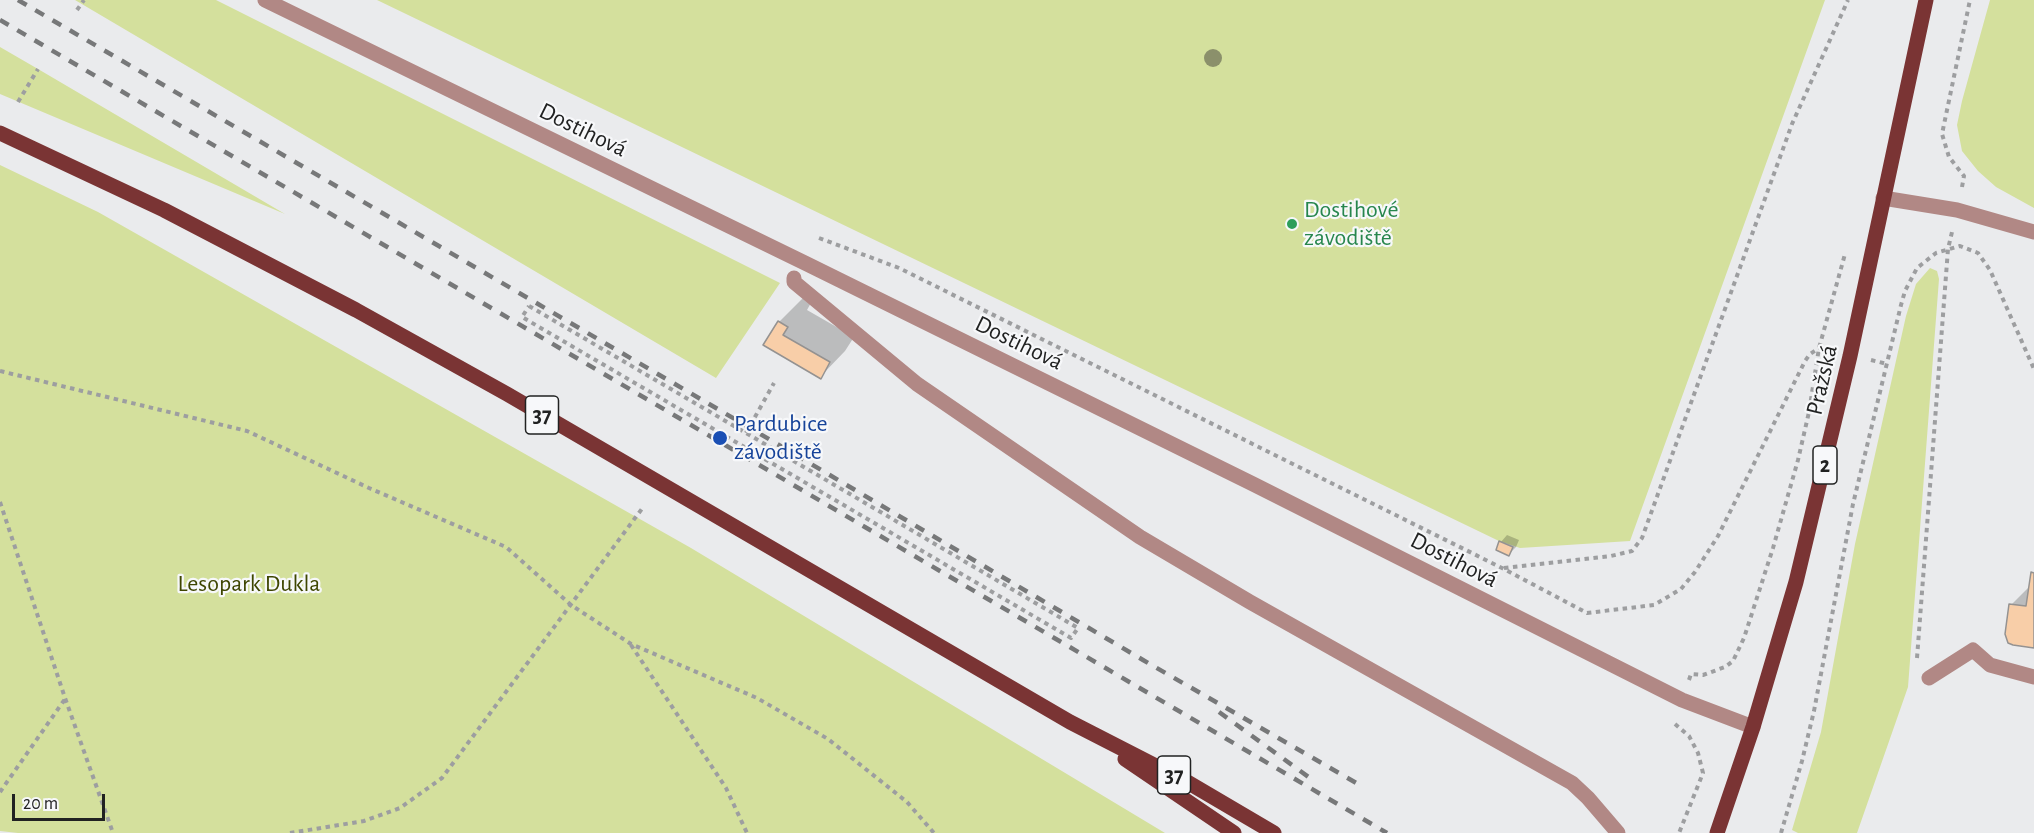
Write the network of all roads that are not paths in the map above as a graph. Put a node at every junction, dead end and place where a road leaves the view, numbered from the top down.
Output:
1 (265, 0) edge
2 (1926, 0) edge
3 (0, 133) edge
4 (1883, 198) junction
5 (2034, 232) edge
6 (794, 278) dead end
7 (2034, 677) edge
8 (1929, 678) road end
9 (1070, 722) junction
10 (1754, 727) junction
11 (1720, 826) edge
12 (1234, 833) edge
13 (1274, 833) edge
14 (1618, 833) edge

1 - 10 street, Dostihová
2 - 4 main road, Pražská / 2
3 - 9 main road, 37
4 - 5 street
4 - 10 main road, Pražská / 2
6 - 14 street
7 - 8 street
9 - 12 main road, 37
9 - 13 main road, 37
10 - 11 main road, Pražská / 2

